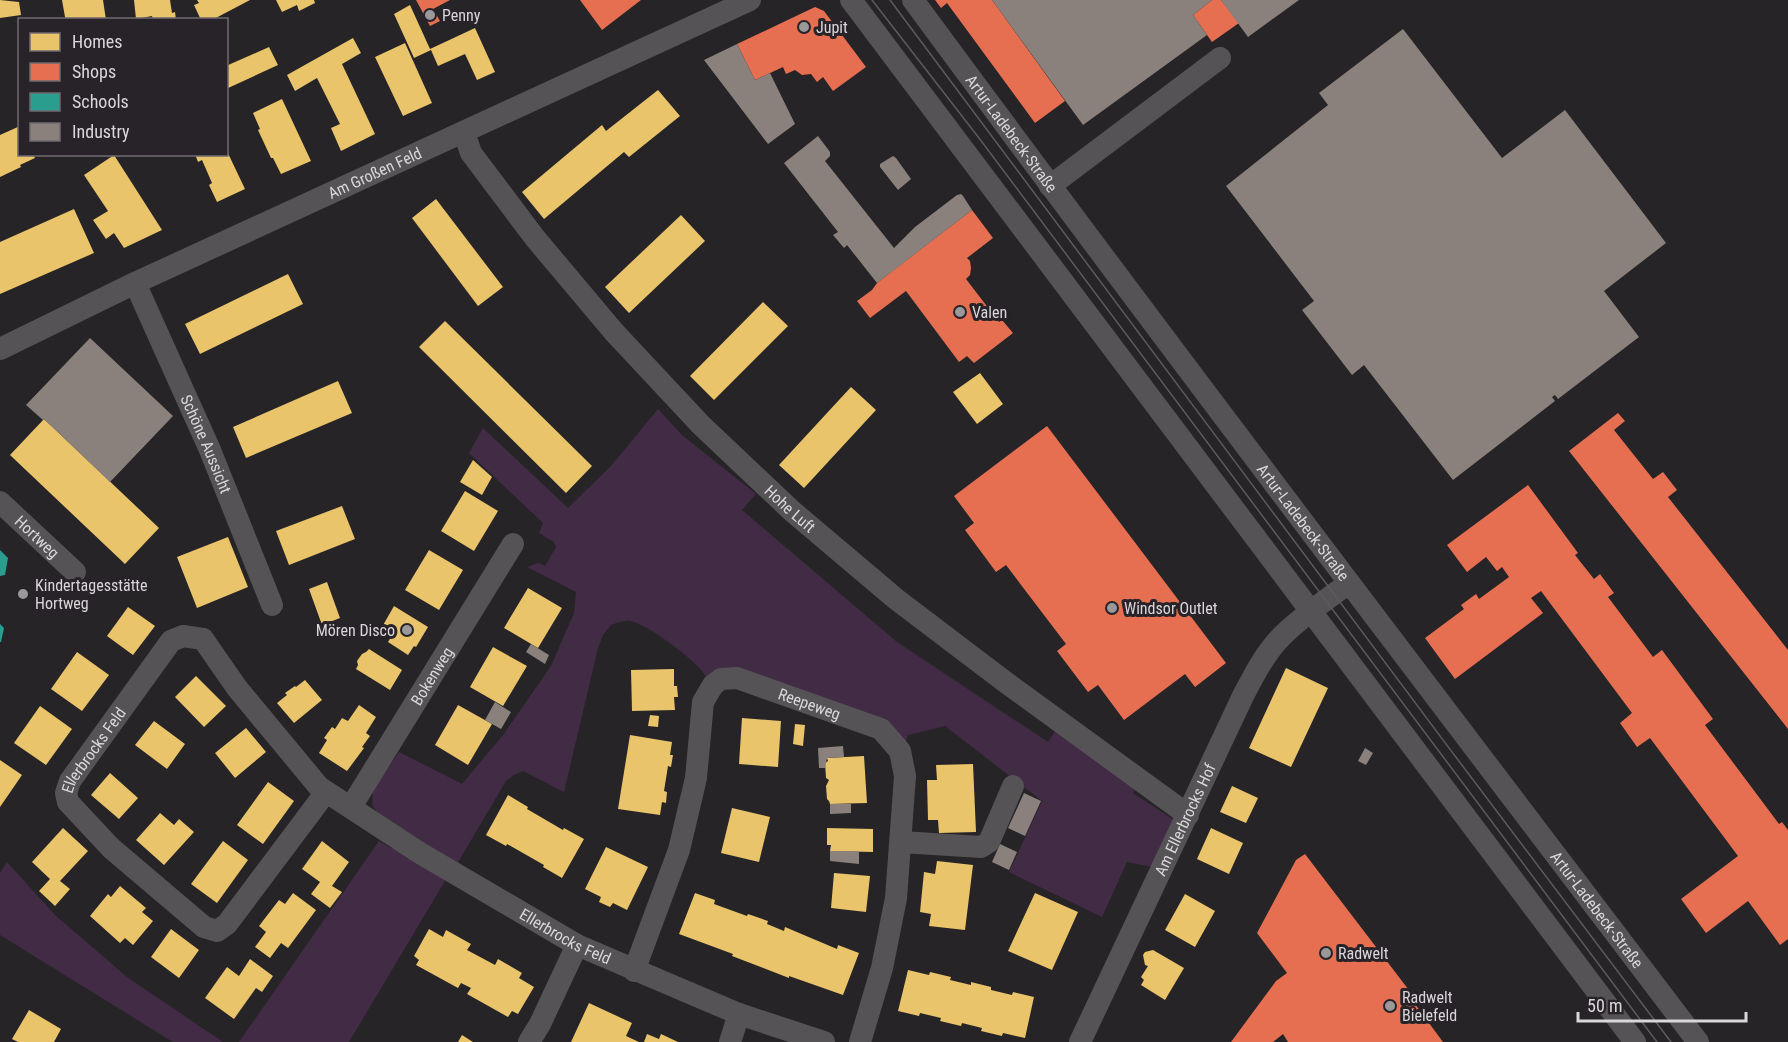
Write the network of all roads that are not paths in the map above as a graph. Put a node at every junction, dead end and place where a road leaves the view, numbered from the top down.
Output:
1 (750, 0) edge
2 (851, 0) edge
3 (913, 0) edge
4 (1220, 58) dead end
5 (464, 132) junction
6 (1050, 186) junction
7 (135, 283) junction
8 (0, 349) edge
9 (0, 502) edge
10 (513, 544) dead end
11 (75, 572) dead end
12 (1349, 583) junction
13 (272, 605) dead end
14 (1311, 611) junction
15 (1013, 786) dead end
16 (326, 792) junction
17 (351, 807) junction
18 (1188, 815) junction
19 (901, 842) junction
20 (577, 945) junction
21 (634, 970) junction
22 (740, 1014) junction
23 (529, 1042) edge
24 (730, 1042) edge
25 (824, 1042) edge
26 (861, 1042) edge
27 (1080, 1042) edge
28 (1635, 1042) edge
29 (1698, 1042) edge

1 - 5 street, Am Großen Feld
2 - 14 street
3 - 6 street, Artur-Ladebeck-Straße
4 - 6 street
5 - 7 street, Am Großen Feld
5 - 18 street, Hohe Luft
6 - 12 street, Artur-Ladebeck-Straße
7 - 8 street, Am Großen Feld
7 - 13 street, Schöne Aussicht
9 - 11 street, Hortweg
10 - 17 street, Bokenweg
12 - 14 street, Am Ellerbrocks Hof
12 - 29 street, Artur-Ladebeck-Straße
14 - 18 street, Am Ellerbrocks Hof
14 - 28 street
15 - 19 street
16 - 16 street, Ellerbrocks Feld
16 - 17 street, Ellerbrocks Feld
17 - 20 street, Ellerbrocks Feld
18 - 27 street, Am Ellerbrocks Hof
19 - 21 street, Reepeweg
19 - 26 street, Reepeweg
20 - 21 street, Ellerbrocks Feld
20 - 23 street
21 - 22 street, Ellerbrocks Feld
22 - 24 street
22 - 25 street, Ellerbrocks Feld

